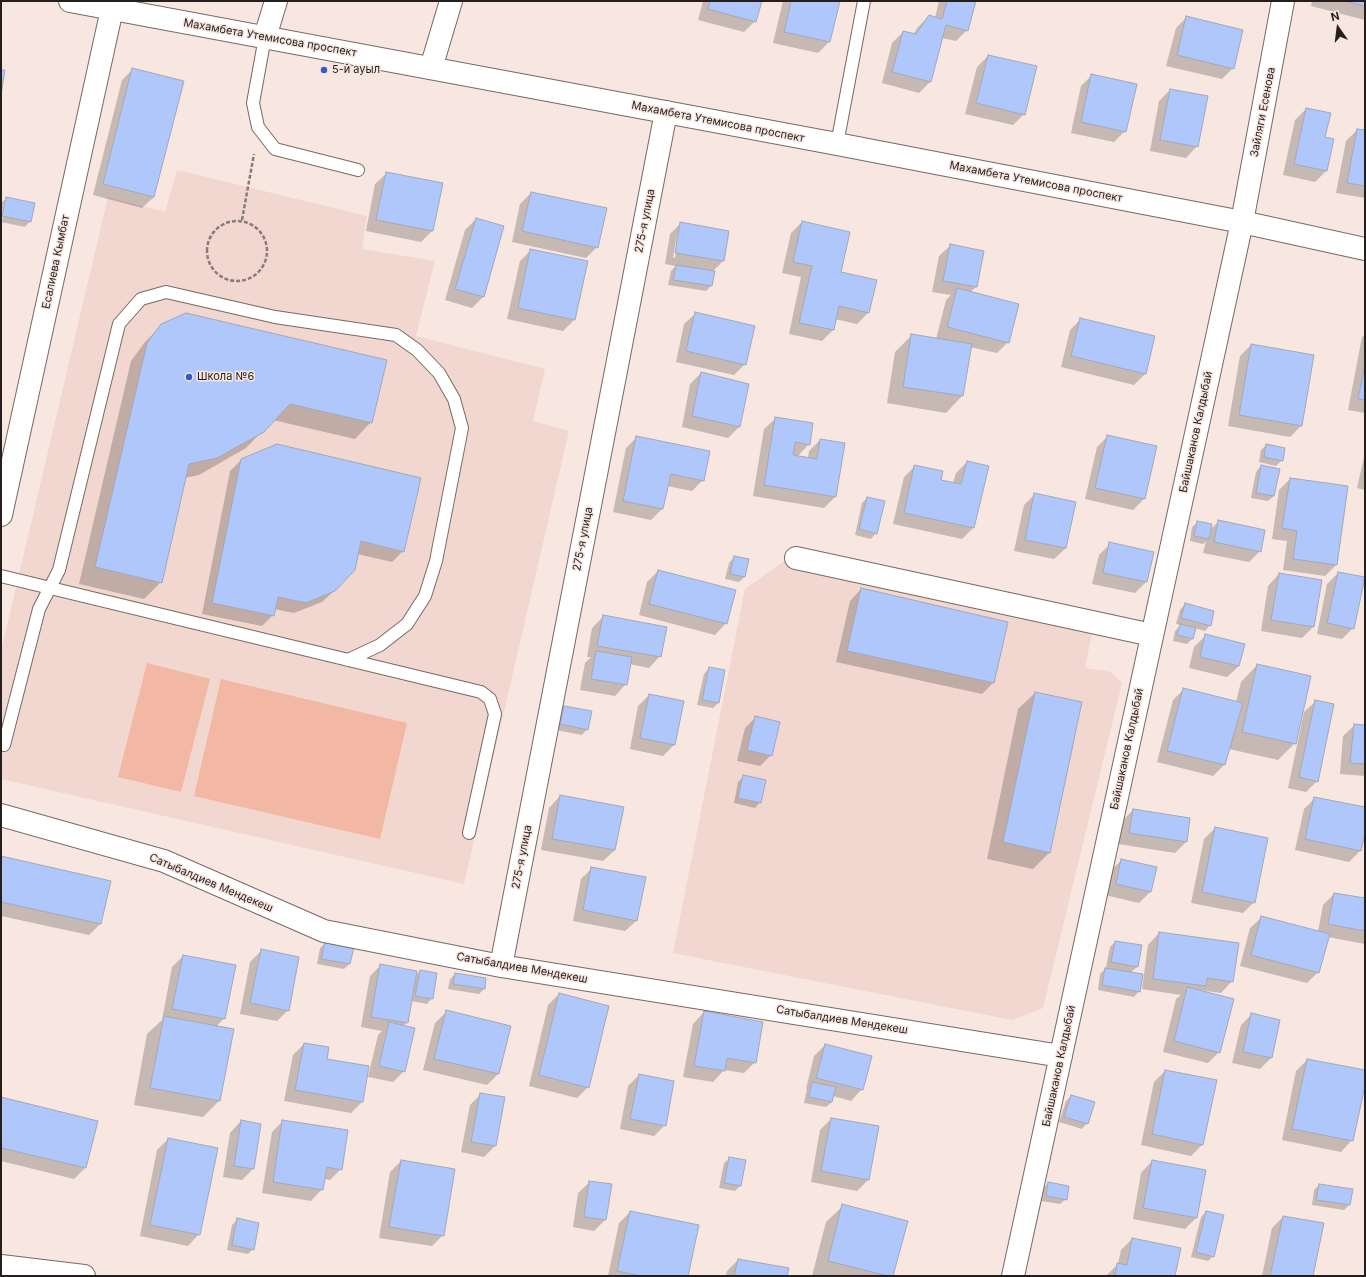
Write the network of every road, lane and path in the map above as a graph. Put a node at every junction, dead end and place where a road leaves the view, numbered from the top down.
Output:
1 (70, 1) edge
2 (276, 1) edge
3 (451, 1) edge
4 (864, 1) edge
5 (1283, 1) edge
6 (112, 9) junction
7 (265, 37) junction
8 (431, 68) junction
9 (666, 112) junction
10 (258, 127) junction
11 (837, 144) junction
12 (358, 170) dead end
13 (242, 220) junction
14 (1242, 222) junction
15 (1365, 249) edge
16 (1, 515) edge
17 (796, 558) dead end
18 (1, 576) edge
19 (50, 588) junction
20 (1152, 635) junction
21 (348, 660) junction
22 (4, 745) dead end
23 (1, 815) edge
24 (469, 833) dead end
25 (501, 966) junction
26 (1061, 1056) junction
27 (1, 1266) edge
28 (84, 1276) edge
29 (1013, 1276) edge

1 - 6 street, Махамбета Утемисова проспект
2 - 7 street
3 - 8 street
4 - 11 lane
5 - 14 street, Зайляги Есенова
6 - 7 street, Махамбета Утемисова проспект
6 - 16 street, Есалиева Кымбат
7 - 8 street, Махамбета Утемисова проспект
7 - 10 lane
8 - 9 street, Махамбета Утемисова проспект
9 - 11 street, Махамбета Утемисова проспект
9 - 25 street, 275-я улица
10 - 12 lane
10 - 13 path
11 - 14 street, Махамбета Утемисова проспект
13 - 13 path
14 - 15 street, Махамбета Утемисова проспект
14 - 20 street, Байшаканов Калдыбай
17 - 20 street
18 - 19 lane
19 - 21 lane
19 - 21 lane
19 - 22 lane
20 - 26 street, Байшаканов Калдыбай
21 - 24 lane
23 - 25 street, Сатыбалдиев Мендекеш
25 - 26 street, Сатыбалдиев Мендекеш
26 - 29 street, Байшаканов Калдыбай
27 - 28 street

